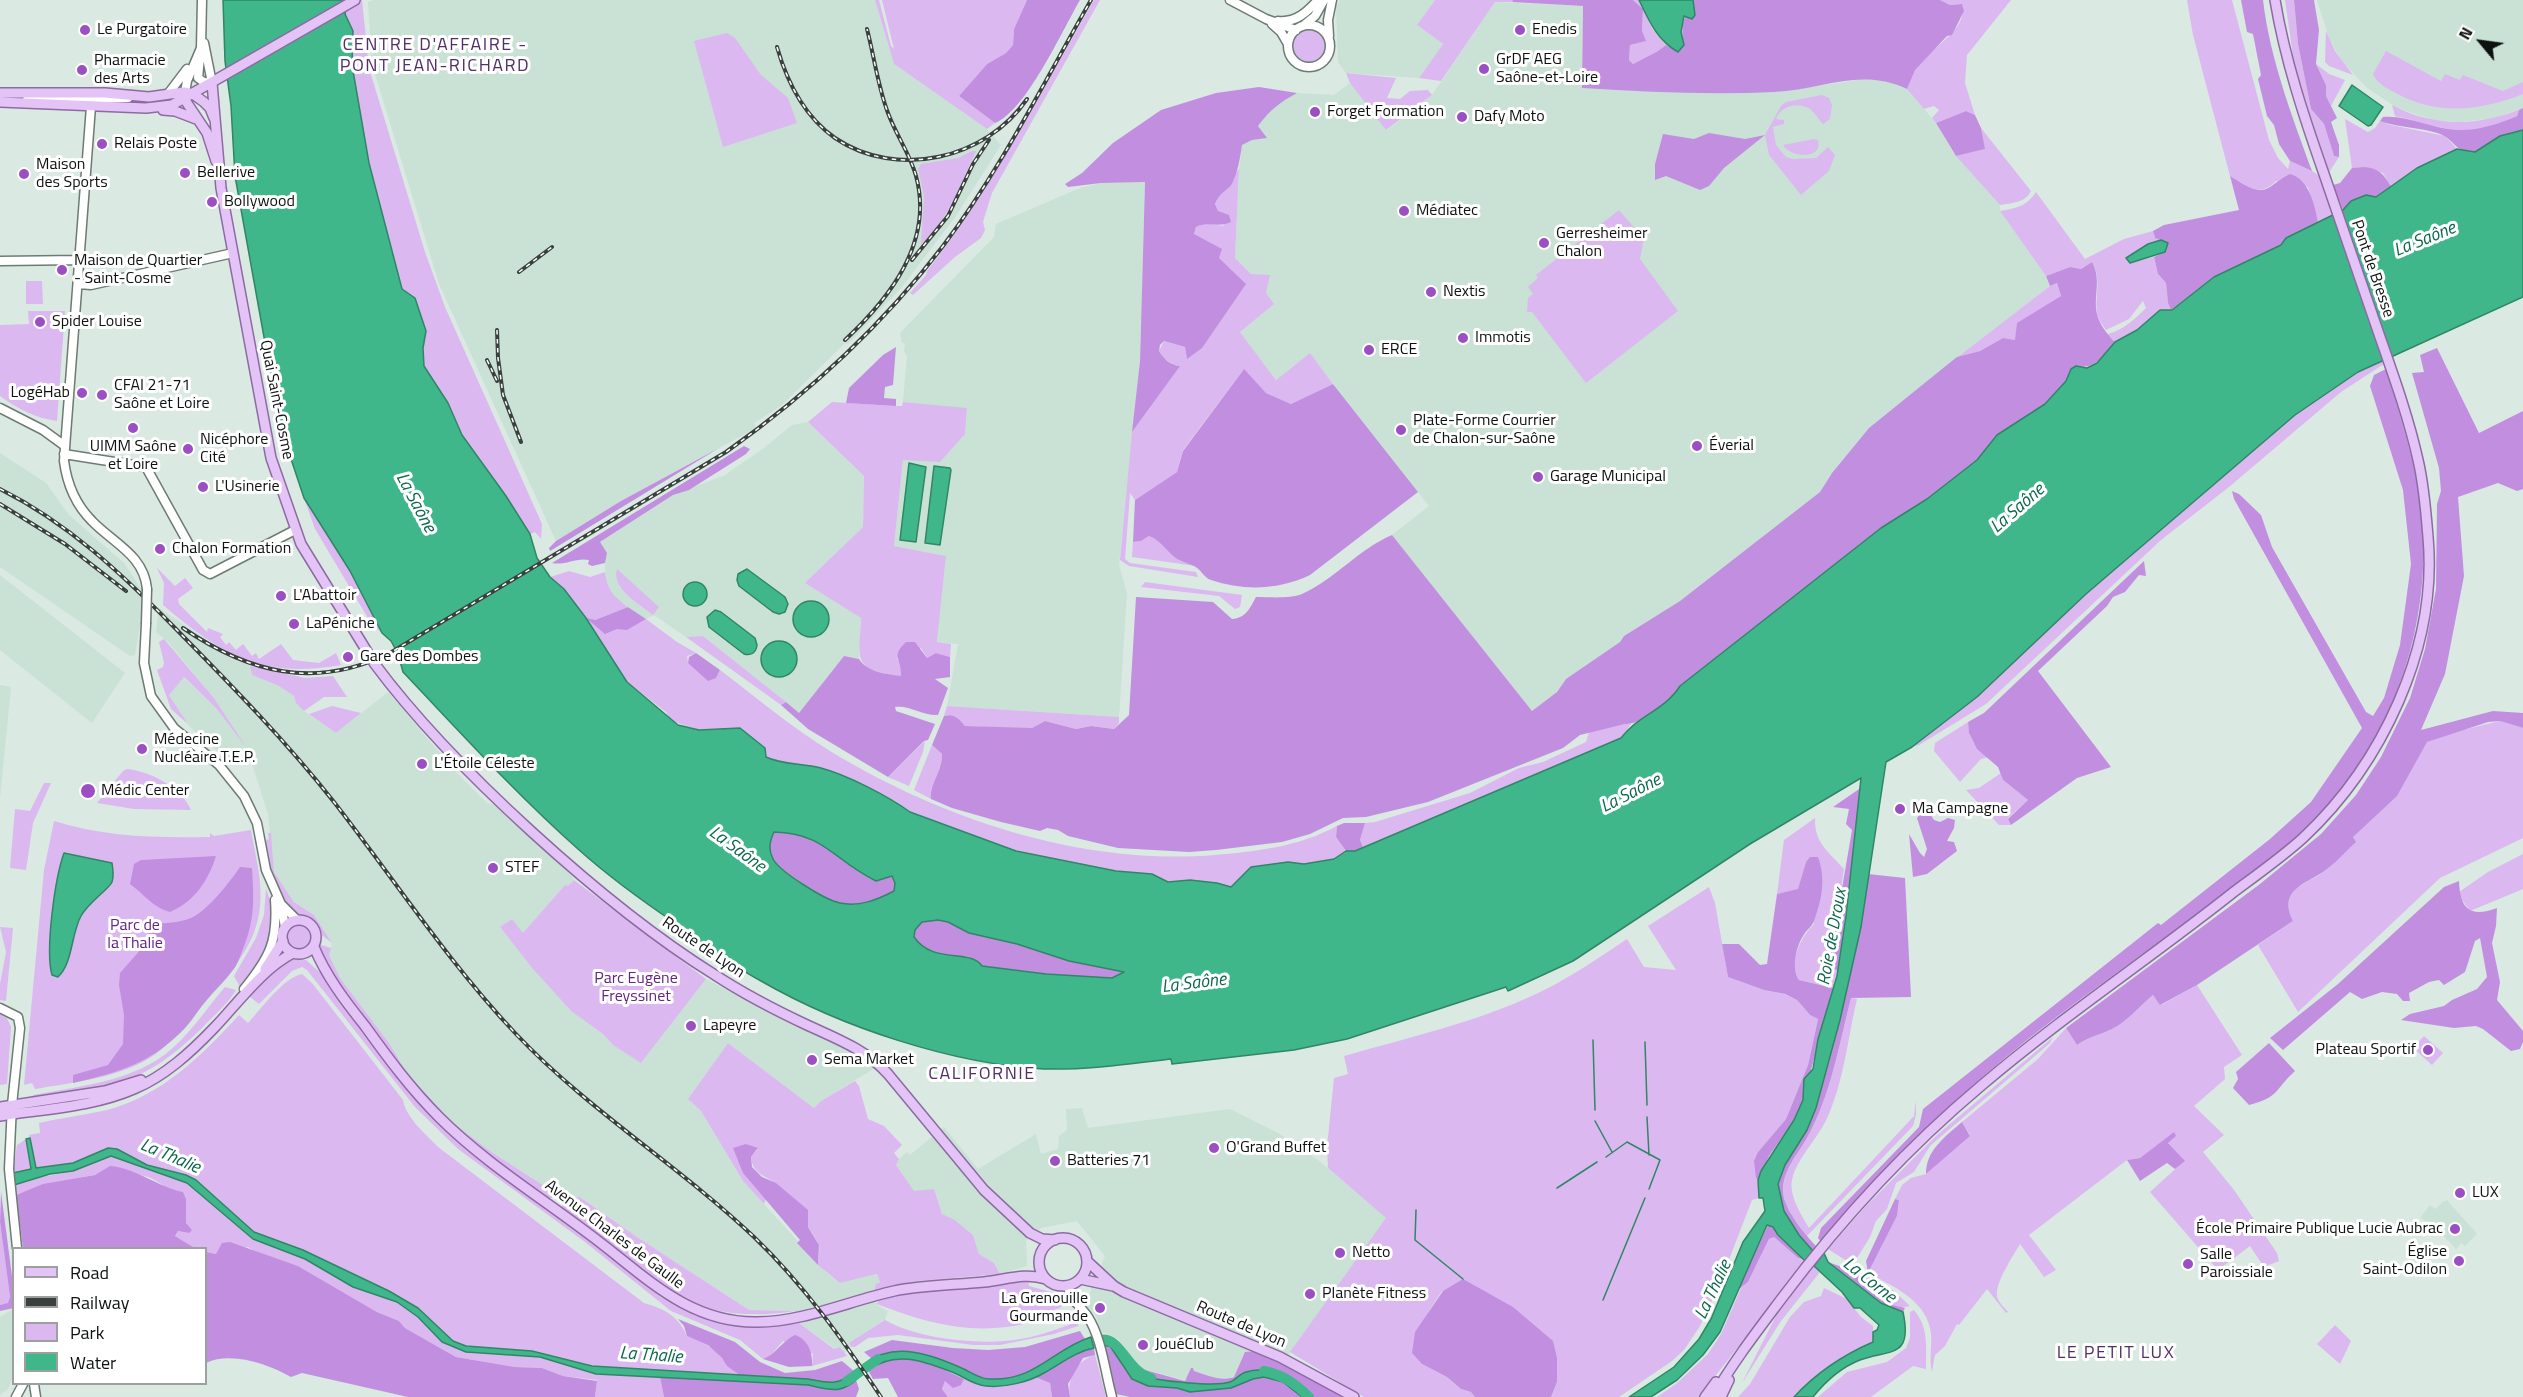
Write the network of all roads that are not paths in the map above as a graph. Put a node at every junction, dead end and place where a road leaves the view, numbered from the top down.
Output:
1 (202, 0) edge
2 (355, 0) edge
3 (1230, 0) edge
4 (1318, 0) edge
5 (1323, 0) edge
6 (1332, 0) edge
7 (2277, 0) edge
8 (1266, 19) junction
9 (1300, 28) junction
10 (202, 31) junction
11 (1329, 37) junction
12 (1288, 44) junction
13 (200, 51) junction
14 (212, 83) junction
15 (0, 93) edge
16 (168, 94) junction
17 (92, 99) junction
18 (187, 99) junction
19 (4, 102) edge
20 (146, 108) junction
21 (196, 119) junction
22 (220, 156) junction
23 (221, 188) junction
24 (232, 253) junction
25 (80, 260) junction
26 (0, 261) edge
27 (78, 284) junction
28 (0, 408) edge
29 (66, 427) junction
30 (43, 430) junction
31 (64, 450) junction
32 (295, 530) junction
33 (355, 632) joint
34 (275, 893) junction
35 (281, 904) junction
36 (297, 920) junction
37 (285, 927) junction
38 (283, 941) junction
39 (314, 947) junction
40 (298, 954) junction
41 (323, 969) junction
42 (236, 999) junction
43 (0, 1008) edge
44 (0, 1107) edge
45 (12, 1110) junction
46 (0, 1116) edge
47 (1030, 1233) junction
48 (1055, 1240) junction
49 (17, 1247) edge
50 (1041, 1257) junction
51 (1087, 1261) junction
52 (1013, 1277) junction
53 (1046, 1279) junction
54 (1080, 1279) junction
55 (1068, 1286) junction
56 (1114, 1286) junction
57 (1752, 1339) junction
58 (1729, 1370) junction
59 (1112, 1397) edge
60 (1353, 1397) edge
61 (1705, 1397) edge
62 (1713, 1397) edge
63 (1721, 1397) edge

1 - 10 main road
2 - 14 main road
3 - 8 main road
4 - 8 main road
5 - 9 main road
6 - 11 main road
7 - 57 main road, Pont de Bresse
8 - 9 main road
8 - 12 main road
9 - 11 main road
9 - 12 main road
10 - 13 main road
10 - 14 main road
11 - 12 main road
13 - 14 main road
13 - 16 main road
13 - 18 main road
14 - 18 main road
14 - 22 main road, Quai Saint-Cosme
15 - 17 main road
16 - 17 main road
16 - 18 main road
17 - 19 main road
17 - 20 main road
17 - 25 main road
18 - 20 main road
18 - 21 main road
18 - 22 main road, Quai Saint-Cosme
20 - 21 main road
21 - 23 main road
22 - 23 main road, Quai Saint-Cosme
23 - 24 main road, Quai Saint-Cosme
24 - 27 main road
24 - 32 main road, Quai Saint-Cosme
25 - 26 main road
25 - 27 main road
27 - 29 main road
28 - 30 main road
29 - 30 main road
29 - 31 main road
30 - 31 main road
31 - 32 main road
31 - 34 main road, bridge
32 - 33 main road, Quai Saint-Cosme
33 - 47 main road, Route de Lyon
34 - 35 main road
34 - 42 main road
35 - 36 main road
35 - 37 main road
36 - 37 main road
36 - 39 main road
37 - 38 main road
38 - 40 main road
38 - 42 main road
39 - 40 main road
39 - 41 main road, Avenue Charles de Gaulle
40 - 41 main road, Avenue Charles de Gaulle
40 - 45 main road
41 - 52 main road, Avenue Charles de Gaulle
42 - 45 main road
43 - 45 main road
44 - 45 main road
45 - 46 main road
45 - 49 main road
47 - 48 main road, Route de Lyon
47 - 50 main road, Route de Lyon
48 - 50 main road
48 - 51 main road
50 - 52 main road
50 - 53 main road
51 - 54 main road
51 - 56 main road, Route de Lyon
52 - 53 main road
53 - 55 main road
54 - 55 main road
54 - 56 main road, Route de Lyon
55 - 59 main road
56 - 60 main road, Route de Lyon
57 - 58 main road
57 - 63 main road
58 - 61 main road
58 - 62 main road

